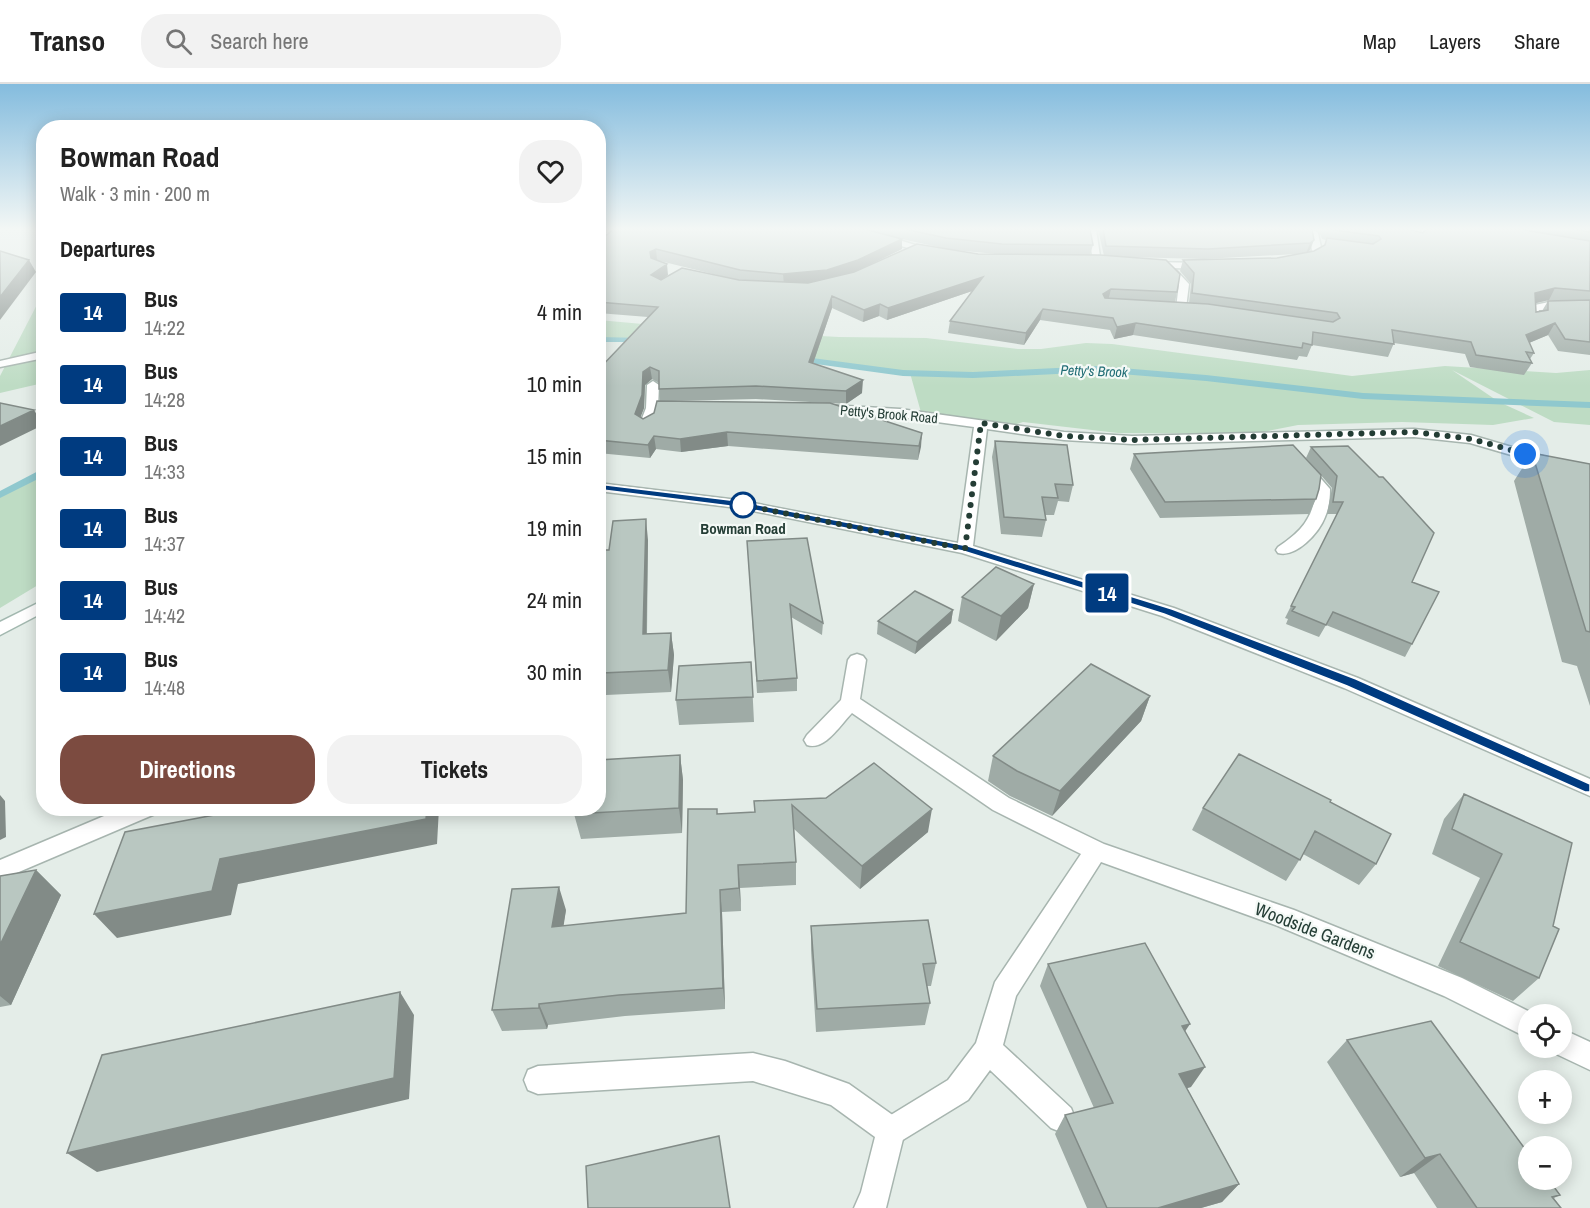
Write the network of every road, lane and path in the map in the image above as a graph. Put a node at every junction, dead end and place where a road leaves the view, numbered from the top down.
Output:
1 (1182, 281) edge
2 (1590, 306) edge
3 (1181, 308) junction
4 (1169, 309) edge
5 (1197, 309) edge
6 (1535, 320) edge
7 (36, 356) edge
8 (0, 364) edge
9 (653, 385) dead end
10 (811, 408) edge
11 (981, 423) junction
12 (646, 426) edge
13 (1278, 438) junction
14 (1590, 474) edge
15 (606, 488) edge
16 (965, 549) junction
17 (1284, 550) dead end
18 (36, 609) edge
19 (0, 629) edge
20 (857, 660) dead end
21 (850, 702) junction
22 (814, 740) dead end
23 (1590, 788) edge
24 (128, 816) edge
25 (1096, 851) junction
26 (0, 870) edge
27 (1518, 1020) edge
28 (1572, 1047) edge
29 (988, 1050) junction
30 (1590, 1056) edge
31 (538, 1080) dead end
32 (1062, 1118) dead end
33 (891, 1131) junction
34 (869, 1208) edge

1 - 3 street
2 - 6 street
3 - 4 street
3 - 5 street
7 - 8 street
9 - 12 street
10 - 11 street, Petty's Brook Road
11 - 13 street, Petty's Brook Road
11 - 16 street
13 - 14 street, Petty's Brook Road
13 - 17 street
15 - 16 street
16 - 23 street
18 - 19 street
20 - 21 street
21 - 22 street
21 - 25 street, Woodside Gardens
24 - 26 street
25 - 27 street, Woodside Gardens
25 - 29 street
28 - 30 street
29 - 32 street
29 - 33 street
31 - 33 street
33 - 34 street

